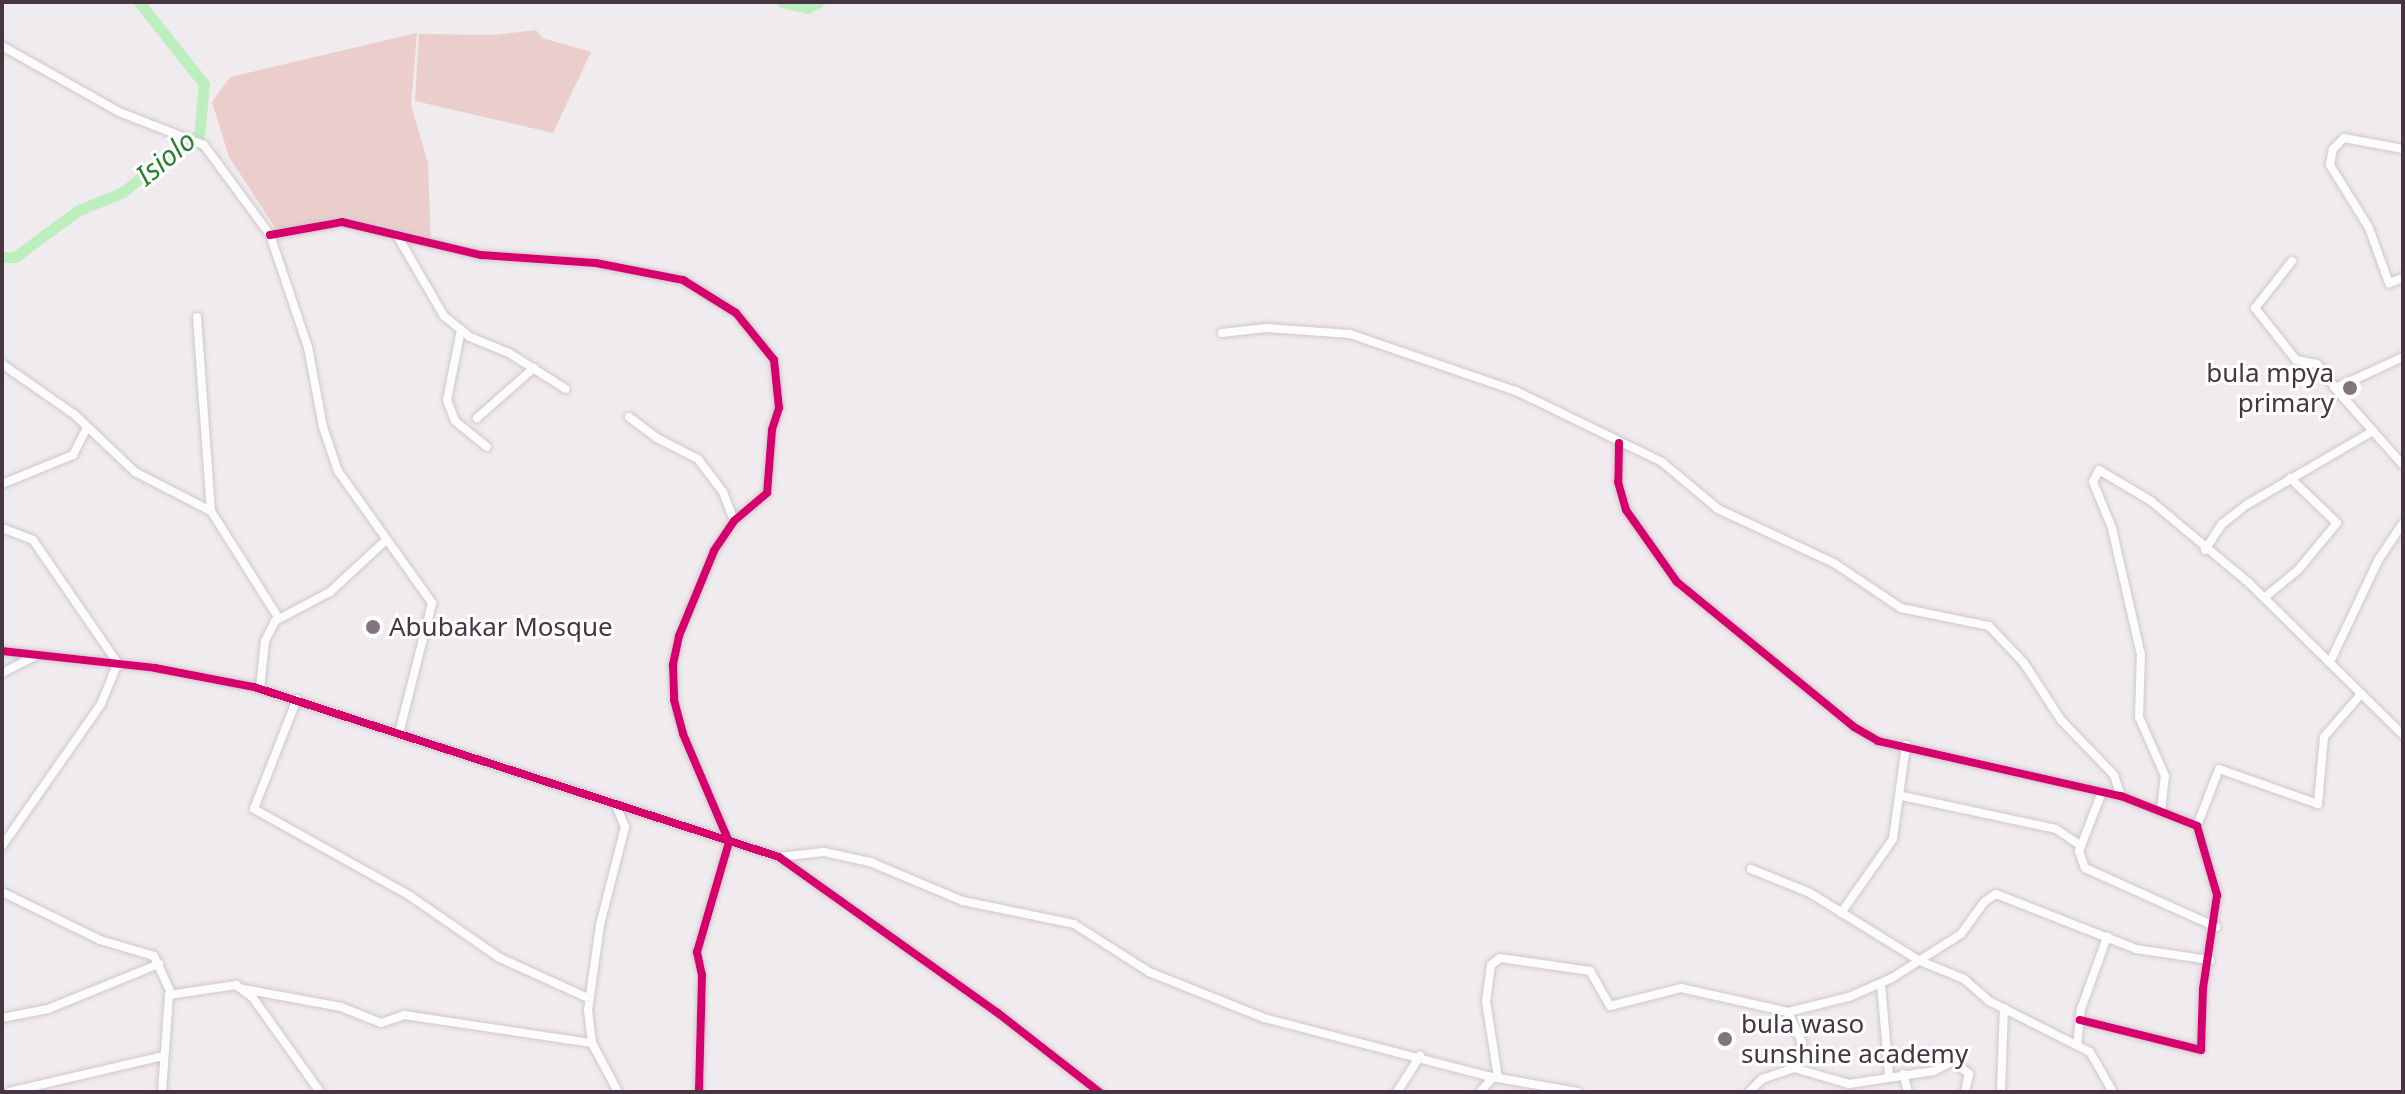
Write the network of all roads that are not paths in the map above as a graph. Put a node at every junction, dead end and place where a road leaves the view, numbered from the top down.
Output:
1 (2, 46) edge
2 (2403, 149) edge
3 (270, 235) junction
4 (397, 236) junction
5 (2292, 261) dead end
6 (2403, 278) edge
7 (197, 317) dead end
8 (461, 330) junction
9 (1222, 333) dead end
10 (2403, 357) edge
11 (2, 364) edge
12 (534, 368) junction
13 (2334, 387) junction
14 (566, 389) dead end
15 (629, 417) dead end
16 (477, 418) dead end
17 (87, 427) junction
18 (2373, 431) junction
19 (1619, 443) junction
20 (487, 447) dead end
21 (2403, 465) edge
22 (2290, 478) junction
23 (2, 484) edge
24 (211, 511) junction
25 (734, 521) junction
26 (2403, 523) edge
27 (2, 528) edge
28 (385, 541) junction
29 (2205, 550) junction
30 (2264, 598) junction
31 (278, 617) junction
32 (2, 651) edge
33 (37, 654) junction
34 (2330, 662) junction
35 (118, 665) junction
36 (2, 673) edge
37 (260, 689) junction
38 (2361, 694) junction
39 (297, 699) junction
40 (399, 733) junction
41 (2402, 733) edge
42 (1906, 745) junction
43 (2102, 792) junction
44 (1902, 796) junction
45 (2121, 796) junction
46 (616, 804) junction
47 (2161, 812) junction
48 (2197, 826) junction
49 (729, 842) junction
50 (2, 846) edge
51 (2081, 846) junction
52 (779, 857) junction
53 (1751, 869) dead end
54 (2, 892) edge
55 (1841, 913) junction
56 (2216, 927) junction
57 (2107, 937) junction
58 (2210, 960) junction
59 (1920, 961) junction
60 (159, 964) junction
61 (1881, 984) junction
62 (243, 989) junction
63 (171, 993) junction
64 (588, 998) junction
65 (2004, 1008) junction
66 (1788, 1012) junction
67 (2, 1018) edge
68 (2080, 1020) junction
69 (592, 1043) junction
70 (2077, 1045) junction
71 (164, 1056) junction
72 (1420, 1056) junction
73 (1794, 1068) junction
74 (1903, 1074) junction
75 (1889, 1076) junction
76 (1496, 1077) junction
77 (1855, 1088) edge
78 (1085, 1089) edge
79 (9, 1092) edge
80 (162, 1092) edge
81 (320, 1092) edge
82 (618, 1092) edge
83 (699, 1092) edge
84 (1099, 1092) edge
85 (1397, 1092) edge
86 (1480, 1092) edge
87 (1578, 1092) edge
88 (1749, 1092) edge
89 (1908, 1092) edge
90 (1965, 1092) edge
91 (2001, 1092) edge
92 (2113, 1092) edge

1 - 3 street
2 - 6 street
3 - 4 street
3 - 28 street
4 - 8 street
4 - 25 street
5 - 13 street
7 - 24 street
8 - 12 street
8 - 20 street
9 - 19 street
10 - 13 street
11 - 17 street
12 - 14 street
12 - 16 street
13 - 18 street
15 - 25 street
17 - 23 street
17 - 24 street
18 - 21 street
18 - 22 street
19 - 42 street
19 - 45 street
22 - 29 street
22 - 30 street
24 - 31 street
25 - 49 street
26 - 34 street
27 - 35 street
28 - 31 street
28 - 40 street
29 - 30 street
29 - 47 street
30 - 34 street
31 - 37 street
32 - 33 street
33 - 35 street
33 - 36 street
34 - 38 street
35 - 37 street
35 - 50 street
37 - 39 street
38 - 41 street
38 - 48 street
39 - 40 street
39 - 64 street
40 - 46 street
42 - 43 street
42 - 44 street
43 - 45 street
43 - 51 street
44 - 51 street
44 - 55 street
45 - 47 street
46 - 49 street
46 - 64 street
47 - 48 street
48 - 56 street
49 - 52 street
49 - 83 street
51 - 56 street
52 - 72 street
52 - 78 street
53 - 55 street
54 - 60 street
55 - 59 street
56 - 58 street
57 - 58 street
57 - 59 street
57 - 68 street
58 - 68 street
59 - 61 street
59 - 65 street
60 - 63 street
60 - 67 street
61 - 66 street
61 - 75 street
62 - 63 street
62 - 69 street
62 - 81 street
63 - 71 street
64 - 69 street
65 - 70 street
65 - 91 street
66 - 73 street
66 - 76 street
68 - 70 street
69 - 82 street
70 - 92 street
71 - 79 street
71 - 80 street
72 - 76 street
72 - 85 street
73 - 77 street
73 - 88 street
74 - 75 street
74 - 89 street
74 - 90 street
75 - 77 street
76 - 86 street
76 - 87 street
78 - 84 street

